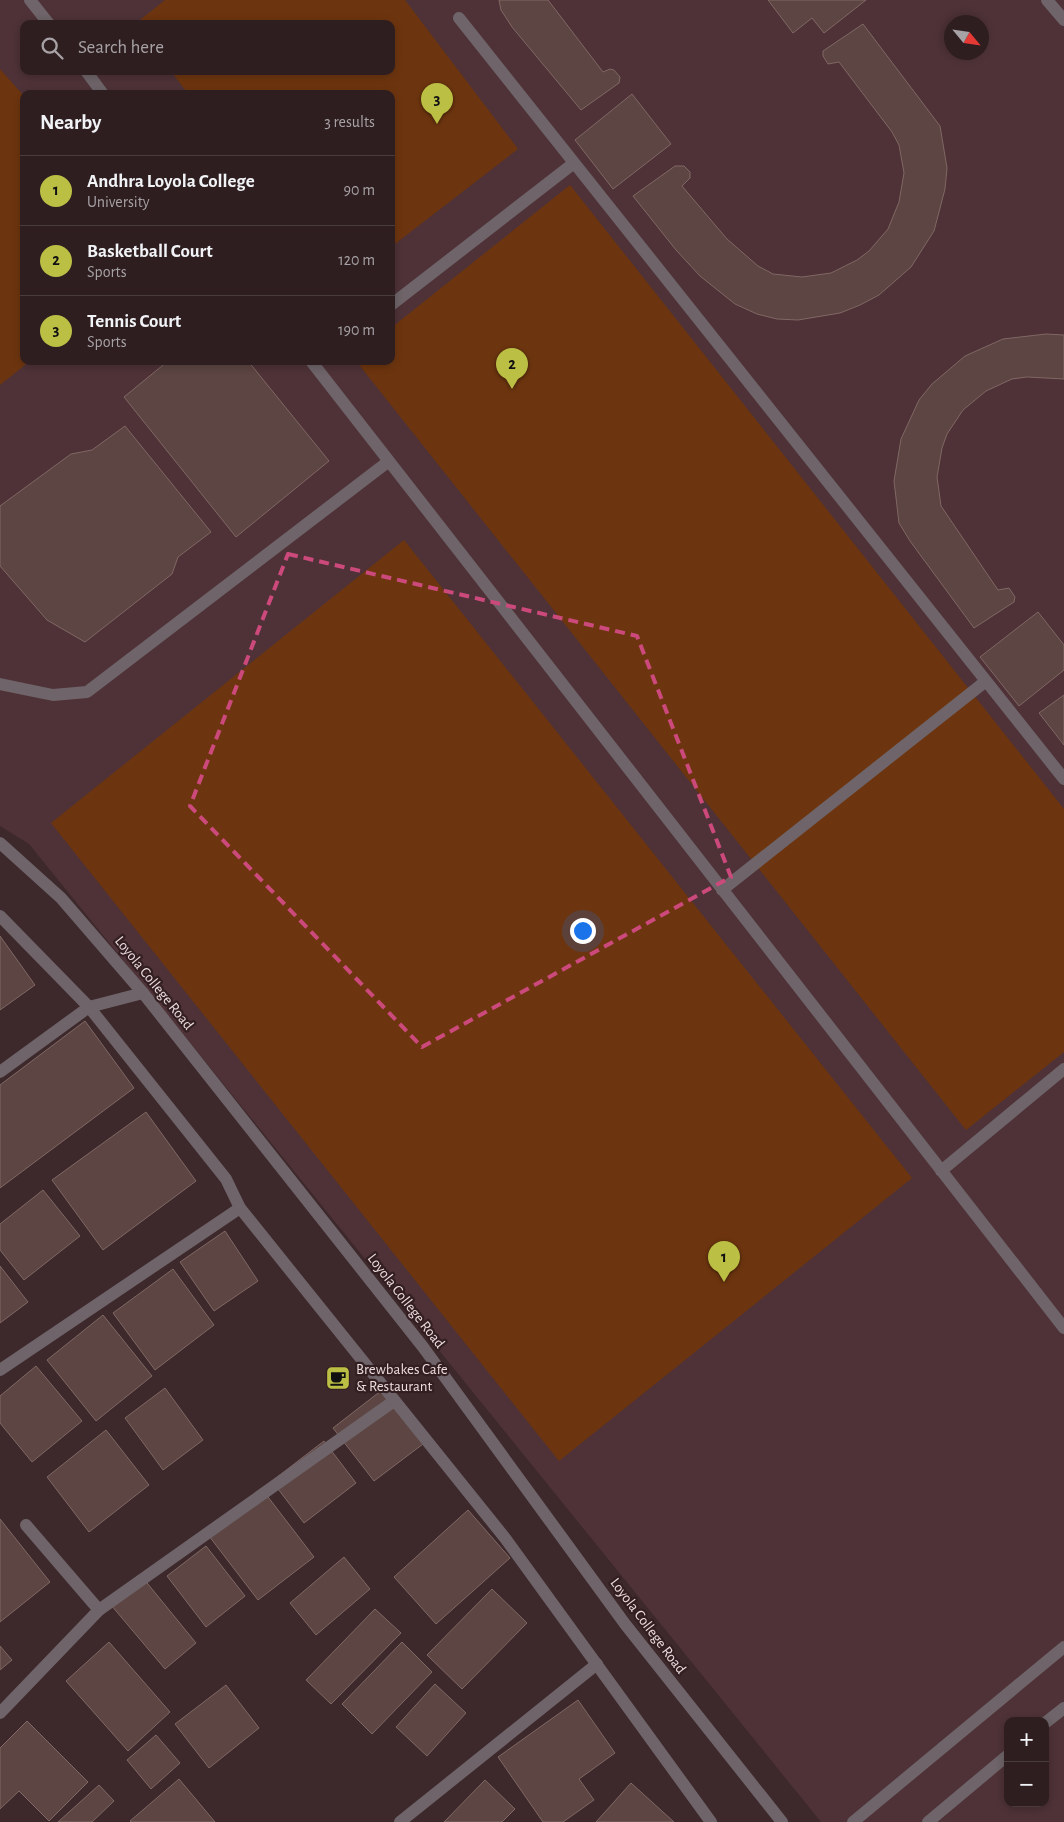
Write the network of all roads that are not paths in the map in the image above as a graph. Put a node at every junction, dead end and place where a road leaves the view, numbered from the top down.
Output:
1 (30, 0) edge
2 (1047, 0) edge
3 (459, 18) dead end
4 (46, 20) edge
5 (1064, 20) edge
6 (89, 75) edge
7 (100, 90) edge
8 (574, 163) junction
9 (395, 302) edge
10 (316, 365) edge
11 (389, 461) junction
12 (986, 681) junction
13 (0, 684) edge
14 (1064, 780) edge
15 (0, 843) edge
16 (722, 890) junction
17 (0, 916) edge
18 (143, 993) junction
19 (89, 1007) junction
20 (1064, 1069) edge
21 (0, 1072) edge
22 (942, 1171) junction
23 (240, 1208) junction
24 (1064, 1328) edge
25 (0, 1370) edge
26 (394, 1401) junction
27 (26, 1525) dead end
28 (99, 1610) junction
29 (1064, 1647) edge
30 (597, 1664) junction
31 (1064, 1708) edge
32 (0, 1714) edge
33 (1049, 1720) edge
34 (1004, 1758) edge
35 (400, 1822) edge
36 (711, 1822) edge
37 (782, 1822) edge
38 (853, 1822) edge
39 (928, 1822) edge

1 - 4 street
2 - 5 street
3 - 8 street
6 - 7 street
8 - 9 street
8 - 12 street
10 - 11 street
11 - 13 street
11 - 16 street
12 - 14 street
12 - 16 street
15 - 18 street, Loyola College Road
16 - 22 street
17 - 19 street
18 - 19 street
18 - 37 street, Loyola College Road
19 - 21 street
19 - 23 street
20 - 22 street
22 - 24 street
23 - 25 street
23 - 26 street
26 - 28 street
26 - 30 street
27 - 28 street
28 - 32 street
29 - 38 street
30 - 35 street
30 - 36 street
31 - 33 street
34 - 39 street

